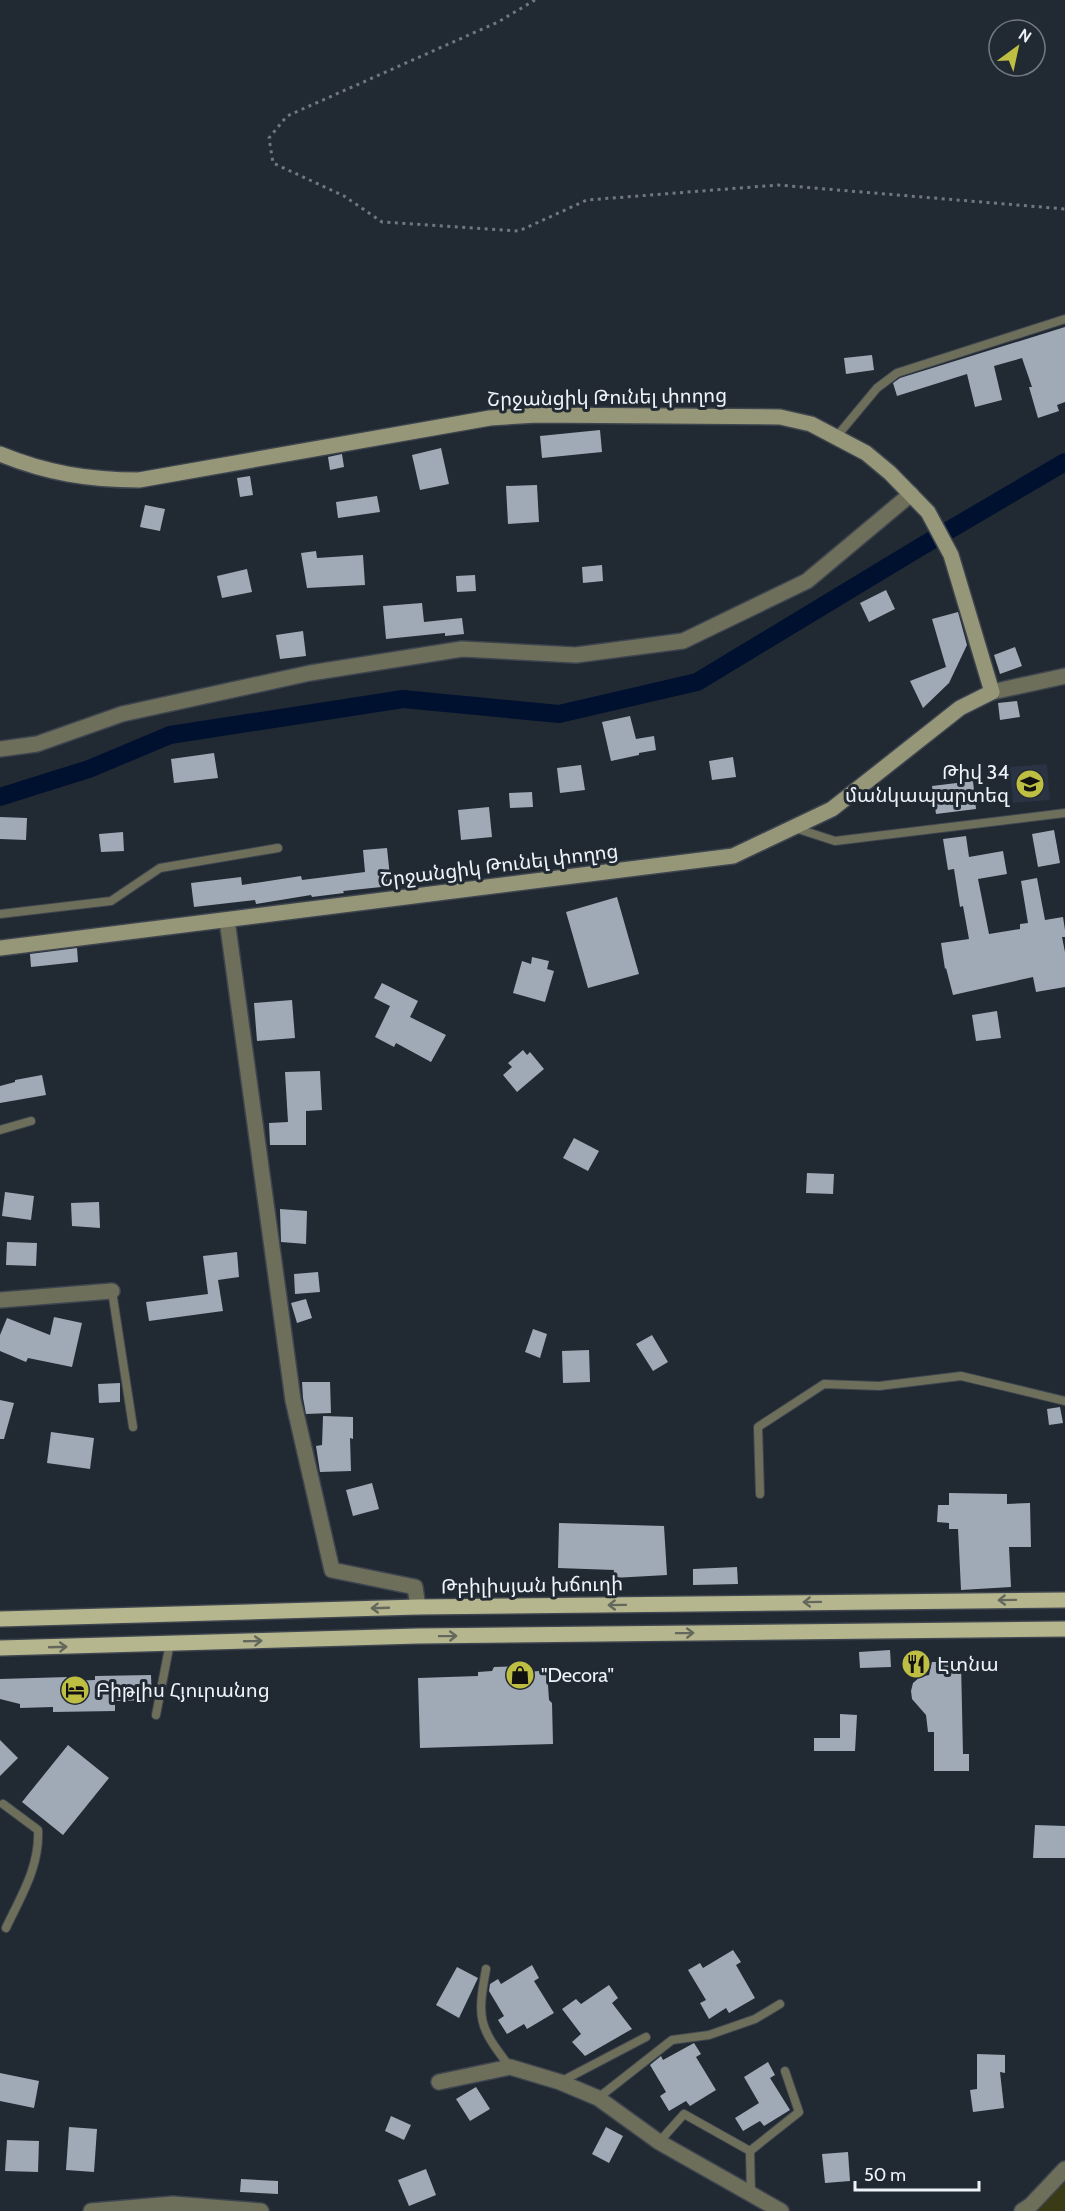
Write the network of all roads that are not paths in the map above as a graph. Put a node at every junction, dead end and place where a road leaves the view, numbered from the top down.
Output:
1 (1065, 319) edge
2 (837, 436) junction
3 (0, 454) edge
4 (911, 494) junction
5 (1065, 676) edge
6 (992, 692) junction
7 (0, 749) edge
8 (1065, 813) edge
9 (793, 827) junction
10 (278, 848) dead end
11 (0, 914) edge
12 (228, 920) junction
13 (0, 948) edge
14 (31, 1121) dead end
15 (0, 1130) edge
16 (112, 1291) joint
17 (0, 1300) edge
18 (1065, 1401) edge
19 (133, 1427) dead end
20 (760, 1494) dead end
21 (1065, 1600) edge
22 (418, 1607) junction
23 (0, 1619) edge
24 (1065, 1629) edge
25 (170, 1643) junction
26 (0, 1648) edge
27 (156, 1715) dead end
28 (1, 1805) edge
29 (6, 1928) dead end
30 (486, 1969) dead end
31 (780, 2004) dead end
32 (646, 2037) dead end
33 (510, 2067) junction
34 (784, 2070) dead end
35 (439, 2082) dead end
36 (560, 2082) junction
37 (598, 2098) junction
38 (659, 2142) junction
39 (750, 2151) junction
40 (1065, 2169) edge
41 (751, 2194) junction
42 (91, 2211) edge
43 (261, 2211) edge
44 (781, 2211) edge
45 (1022, 2211) edge

1 - 2 lane
2 - 3 street, Շրջանցիկ Թունել փողոց
2 - 4 street, Շրջանցիկ Թունել փողոց
4 - 6 street, Շրջանցիկ Թունել փողոց
4 - 7 street
5 - 6 street, Շրջանցիկ Թունել փողոց
6 - 9 street, Շրջանցիկ Թունել փողոց
8 - 9 lane
9 - 12 street, Շրջանցիկ Թունել փողոց
10 - 11 lane
12 - 13 street, Շրջանցիկ Թունել փողոց
12 - 22 street
14 - 15 lane
16 - 17 street
16 - 19 lane
18 - 20 lane
21 -> 22 main road, Թբիլիսյան խճուղի
22 -> 23 main road, Թբիլիսյան խճուղի
25 -> 24 main road
26 -> 25 main road
25 - 27 lane
28 - 29 lane
30 - 33 lane
31 - 37 lane
32 - 36 lane
33 - 35 street
33 - 36 street
34 - 39 lane
36 - 37 street
37 - 38 street
38 - 39 lane
38 - 41 street
39 - 41 lane
40 - 45 street
41 - 44 street
42 - 43 street

